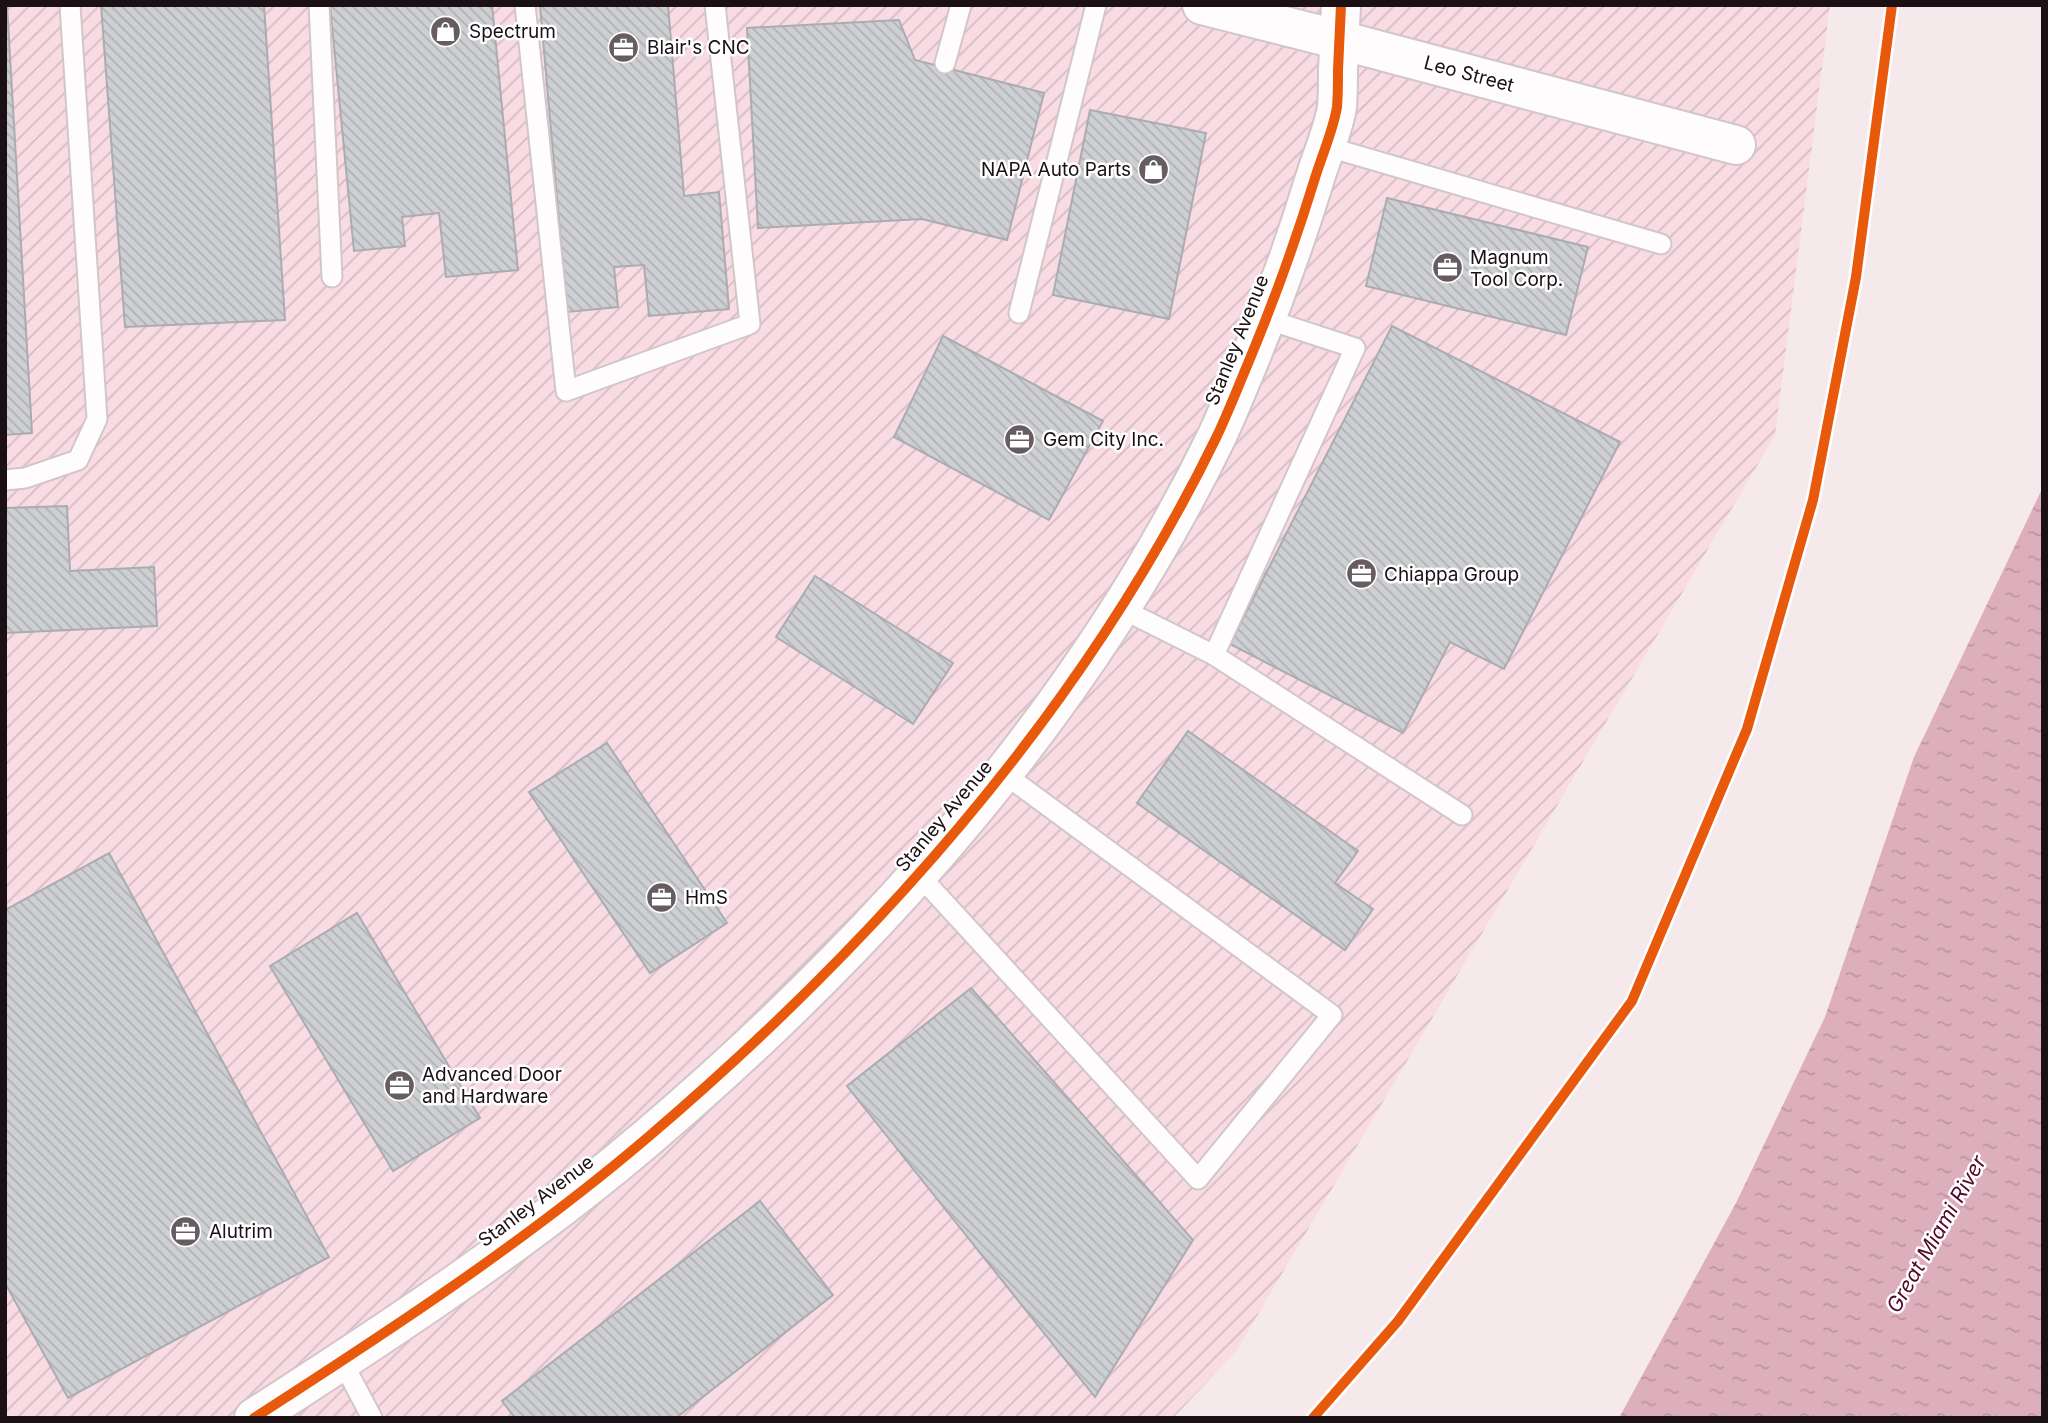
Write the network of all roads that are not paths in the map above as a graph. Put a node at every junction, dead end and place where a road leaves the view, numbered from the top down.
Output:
1 (69, 5) edge
2 (319, 5) edge
3 (525, 5) edge
4 (715, 5) edge
5 (961, 5) edge
6 (1096, 5) edge
7 (1202, 5) edge
8 (1341, 22) edge
9 (945, 64) dead end
10 (1736, 145) dead end
11 (1325, 146) junction
12 (1661, 244) dead end
13 (332, 277) dead end
14 (1019, 313) dead end
15 (1266, 319) junction
16 (5, 480) edge
17 (1120, 608) junction
18 (1214, 655) junction
19 (1003, 773) junction
20 (1462, 815) dead end
21 (919, 874) junction
22 (342, 1361) junction
23 (254, 1418) edge
24 (372, 1418) edge

1 - 16 lane
2 - 13 lane
3 - 4 lane
5 - 9 lane
6 - 14 lane
7 - 8 street, Leo Street
8 - 10 street, Leo Street
8 - 11 street, Stanley Avenue
11 - 12 lane
11 - 15 street, Stanley Avenue
15 - 17 street, Stanley Avenue
15 - 18 lane
17 - 18 lane
17 - 19 street, Stanley Avenue
18 - 20 lane
19 - 21 street, Stanley Avenue
19 - 21 lane
21 - 22 street, Stanley Avenue
22 - 23 street, Stanley Avenue
22 - 24 lane

